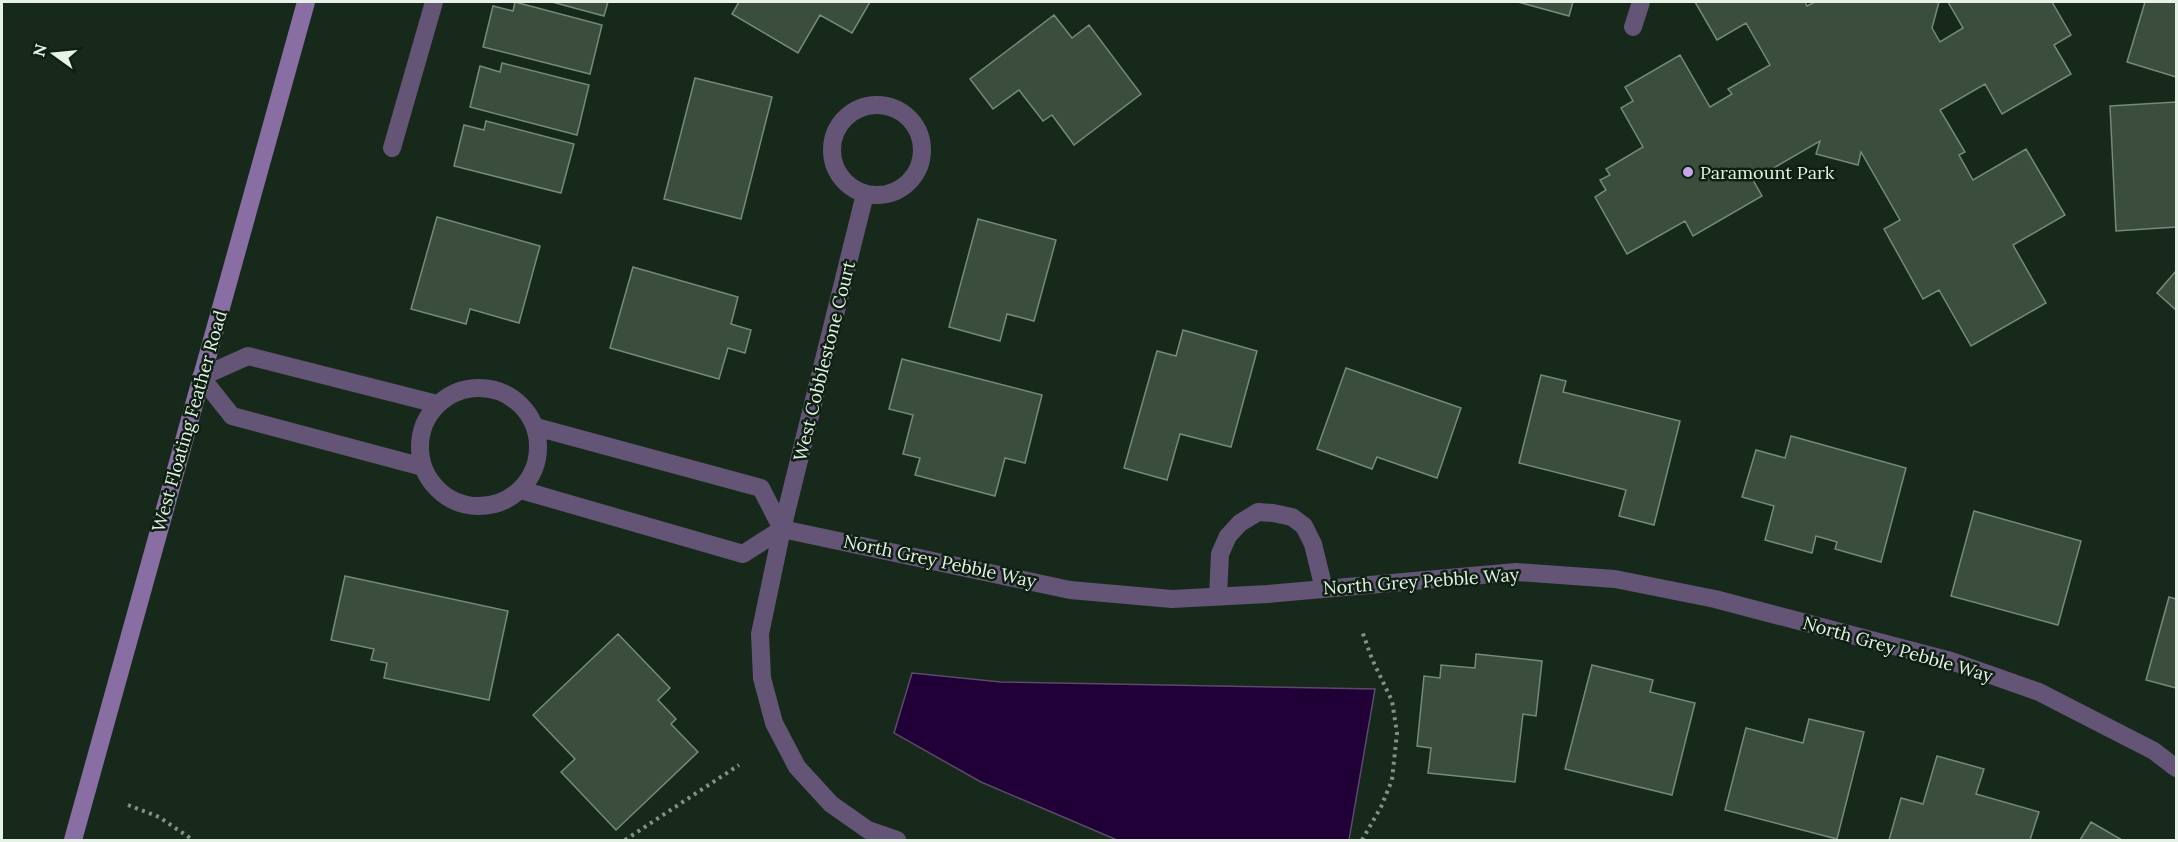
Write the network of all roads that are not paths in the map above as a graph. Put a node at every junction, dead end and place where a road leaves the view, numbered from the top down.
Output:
1 (306, 2) edge
2 (434, 2) edge
3 (1641, 2) edge
4 (1633, 27) dead end
5 (392, 148) dead end
6 (865, 194) junction
7 (201, 377) junction
8 (437, 404) junction
9 (536, 427) junction
10 (423, 467) junction
11 (521, 490) junction
12 (782, 529) junction
13 (1324, 589) junction
14 (1218, 596) junction
15 (2176, 768) edge
16 (73, 840) edge
17 (897, 840) edge

1 - 7 main road, West Floating Feather Road
2 - 5 street
3 - 4 street
6 - 6 street
6 - 12 street, West Cobblestone Court
7 - 8 street
7 - 10 street
7 - 16 main road, West Floating Feather Road
8 - 9 street
8 - 10 street
9 - 11 street
9 - 12 street
10 - 11 street
11 - 12 street
12 - 14 street, North Grey Pebble Way
12 - 17 street, West Cobblestone Court
13 - 14 street, North Grey Pebble Way
13 - 14 street
13 - 15 street, North Grey Pebble Way

